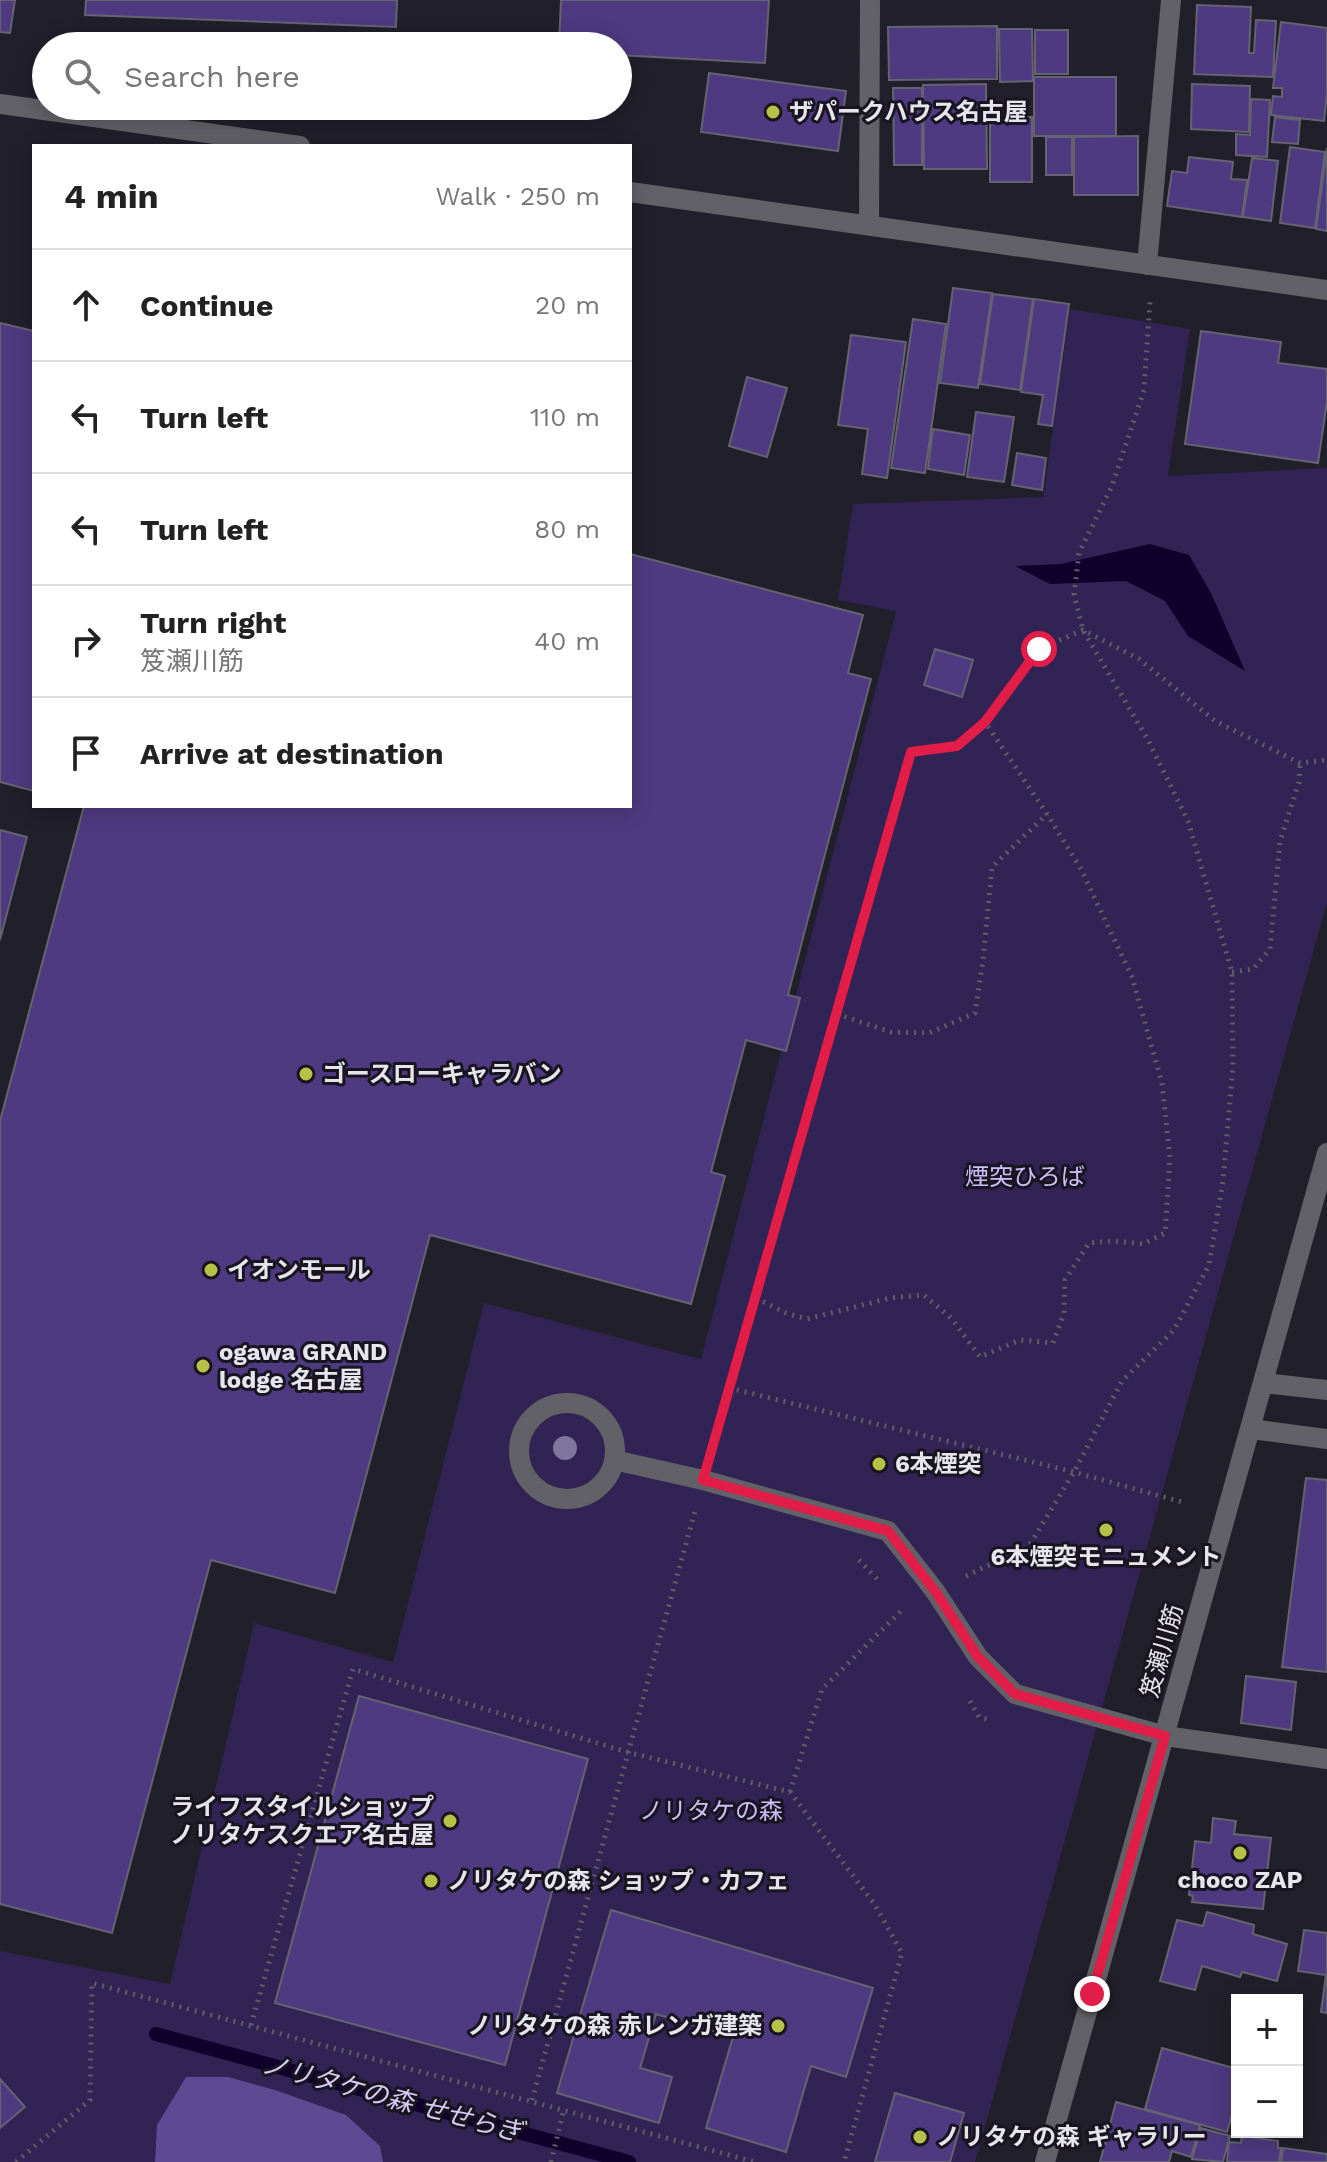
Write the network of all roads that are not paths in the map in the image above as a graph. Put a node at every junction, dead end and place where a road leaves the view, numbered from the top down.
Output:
1 (870, 0) edge
2 (1171, 0) edge
3 (0, 104) edge
4 (32, 108) edge
5 (114, 120) edge
6 (286, 144) edge
7 (632, 192) edge
8 (869, 226) junction
9 (1147, 265) junction
10 (1327, 290) edge
11 (1327, 1153) edge
12 (1264, 1383) junction
13 (1327, 1390) edge
14 (1251, 1429) junction
15 (1327, 1439) edge
16 (614, 1460) junction
17 (1165, 1736) junction
18 (1327, 1759) edge
19 (1045, 2162) edge

1 - 8 street
2 - 9 street
3 - 4 street
5 - 6 street
7 - 8 street
8 - 9 street
9 - 10 street
11 - 12 street, 笈瀬川筋
12 - 13 street
12 - 14 street, 笈瀬川筋
14 - 15 street
14 - 17 street, 笈瀬川筋
16 - 16 street
16 - 17 street
17 - 18 street
17 - 19 street, 笈瀬川筋

